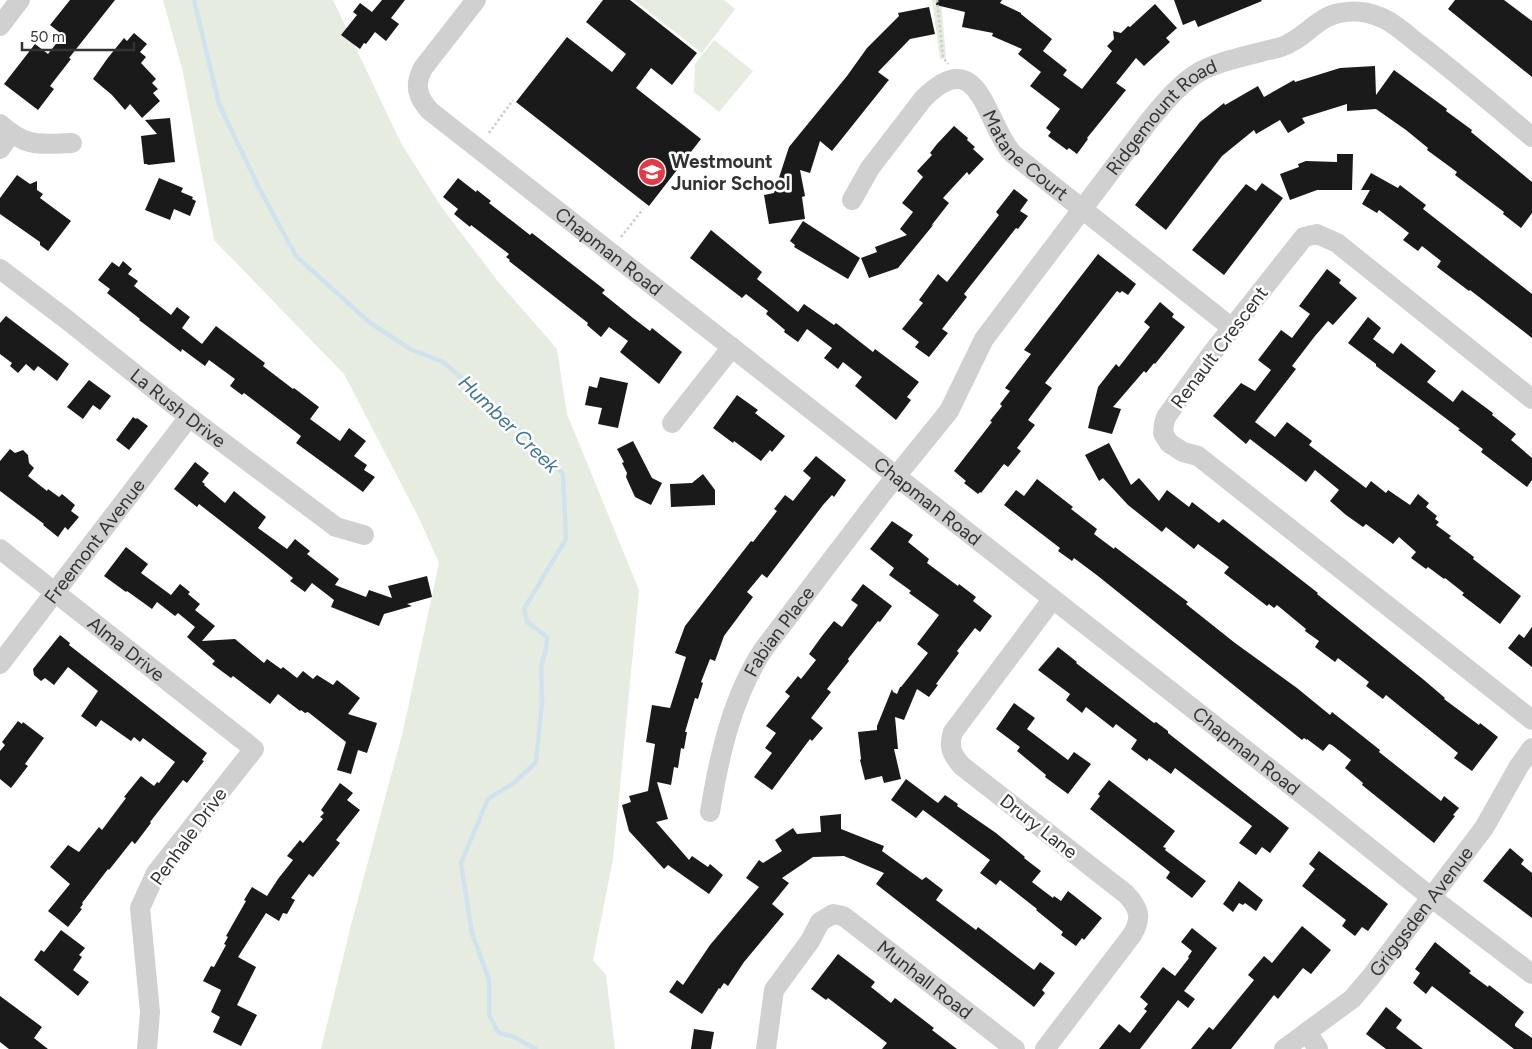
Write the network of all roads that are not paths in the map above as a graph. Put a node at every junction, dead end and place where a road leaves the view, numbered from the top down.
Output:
1 (20, 0) edge
2 (476, 0) edge
3 (0, 26) edge
4 (4, 135) edge
5 (1532, 138) edge
6 (72, 143) dead end
7 (852, 200) dead end
8 (1083, 210) junction
9 (0, 269) edge
10 (1232, 328) junction
11 (732, 347) junction
12 (1532, 398) edge
13 (190, 417) junction
14 (672, 423) dead end
15 (897, 476) junction
16 (364, 535) dead end
17 (0, 549) edge
18 (56, 592) junction
19 (1052, 600) junction
20 (0, 664) edge
21 (1532, 720) edge
22 (1532, 748) edge
23 (254, 749) joint
24 (710, 812) dead end
25 (1432, 898) junction
26 (1532, 974) edge
27 (1307, 1032) junction
28 (148, 1049) edge
29 (766, 1049) edge
30 (1015, 1049) edge
31 (1045, 1049) edge
32 (1284, 1049) edge
33 (1318, 1049) edge

1 - 3 street
2 - 11 street, Chapman Road
4 - 6 street
5 - 8 street, Ridgemount Road
7 - 8 street, Matane Court
8 - 10 street, Matane Court
8 - 15 street, Ridgemount Road
9 - 13 street, La Rush Drive
10 - 12 street, Renault Crescent
10 - 21 street, Renault Crescent
11 - 14 street
11 - 15 street, Chapman Road
13 - 16 street, La Rush Drive
13 - 18 street, Freemont Avenue
15 - 19 street, Chapman Road
15 - 24 street, Fabian Place
17 - 18 street, Alma Drive
18 - 20 street, Freemont Avenue
18 - 23 street, Alma Drive
19 - 25 street, Chapman Road
19 - 31 street, Drury Lane
22 - 25 street, Griggsden Avenue
23 - 28 street, Penhale Drive
25 - 26 street, Chapman Road
25 - 27 street, Griggsden Avenue
27 - 32 street, Griggsden Avenue
27 - 33 street
29 - 30 street, Munhall Road

